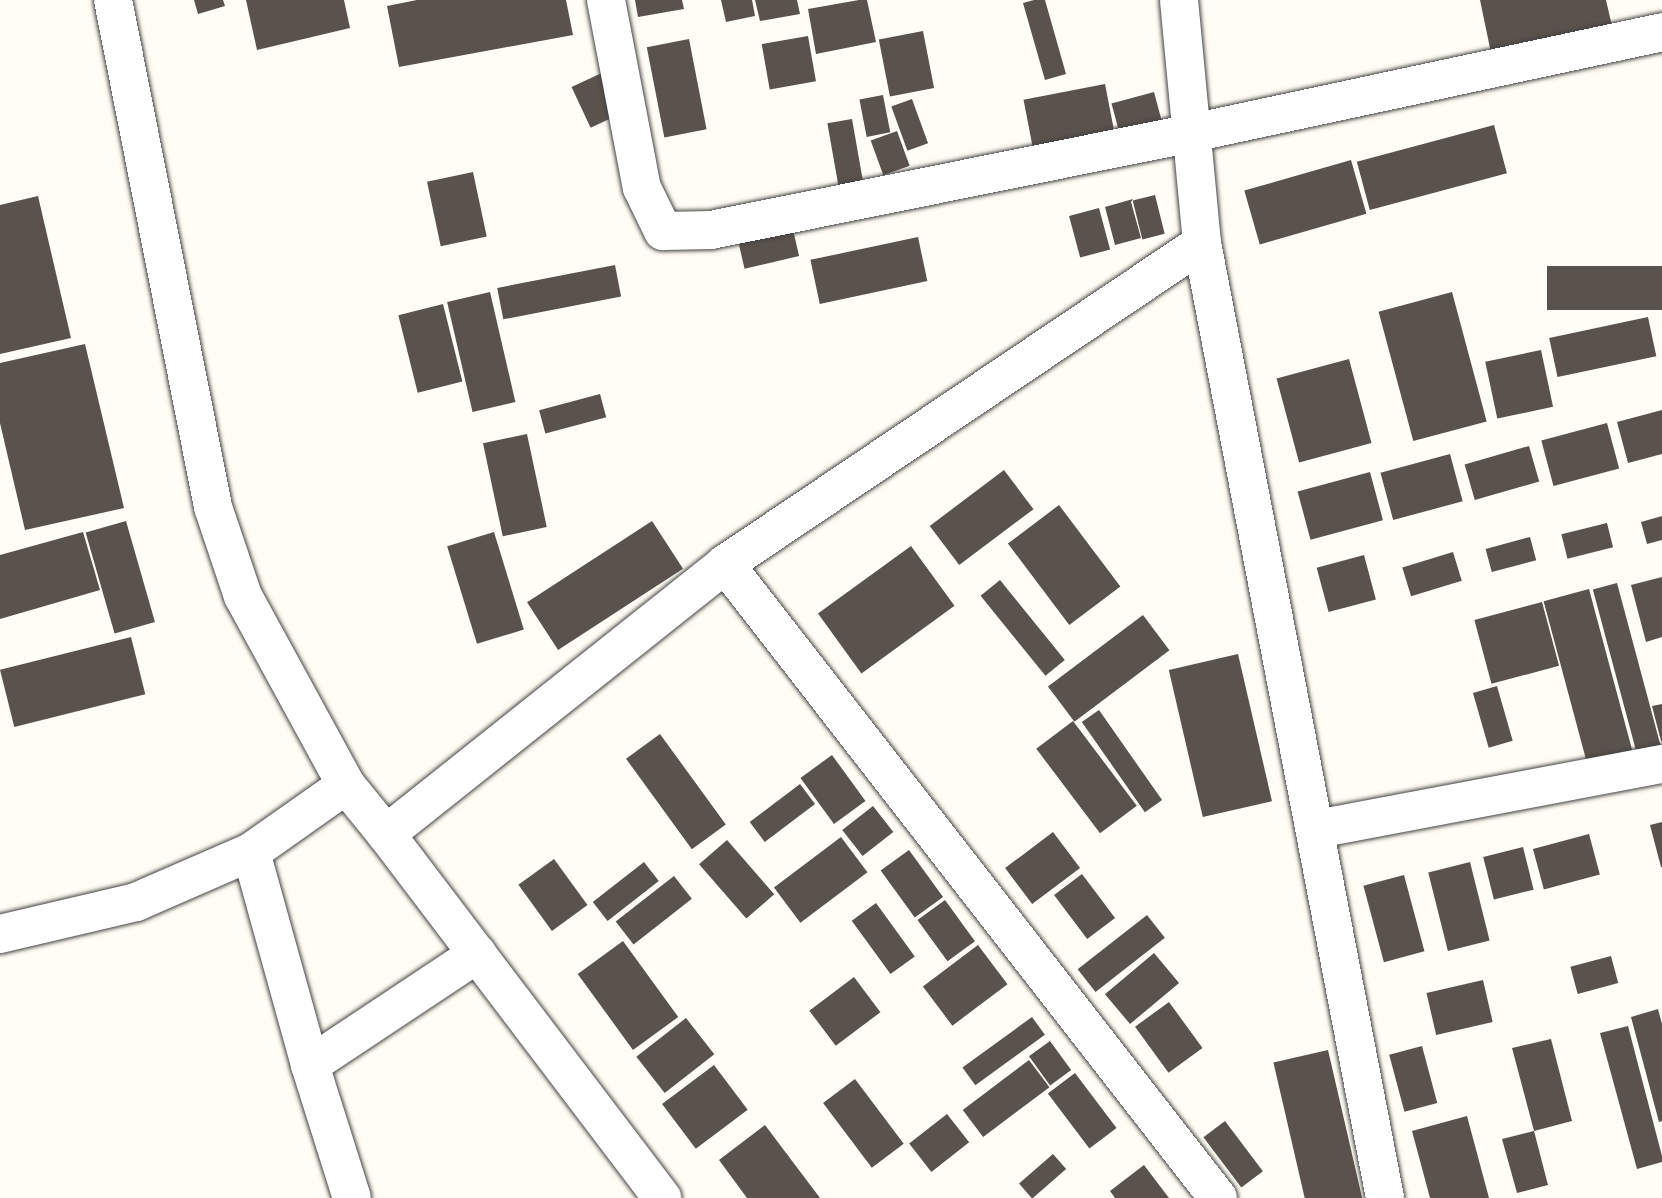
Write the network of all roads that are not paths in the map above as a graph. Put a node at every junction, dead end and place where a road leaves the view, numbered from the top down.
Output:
1 (113, 0) edge
2 (606, 0) edge
3 (1179, 0) edge
4 (1662, 32) edge
5 (1192, 133) junction
6 (1202, 243) junction
7 (725, 564) junction
8 (1662, 764) edge
9 (346, 785) junction
10 (1317, 829) junction
11 (386, 834) junction
12 (251, 852) junction
13 (0, 934) edge
14 (477, 954) junction
15 (310, 1065) junction
16 (352, 1198) edge
17 (662, 1198) edge
18 (1218, 1198) edge
19 (1385, 1198) edge

1 - 9 street
2 - 5 street
3 - 5 street
4 - 5 street
5 - 6 street
6 - 7 street
6 - 10 street
7 - 11 street
7 - 18 street
8 - 10 street
9 - 11 street
9 - 12 street
10 - 19 street
11 - 14 street
12 - 13 street
12 - 15 street
14 - 15 street
14 - 17 street
15 - 16 street

